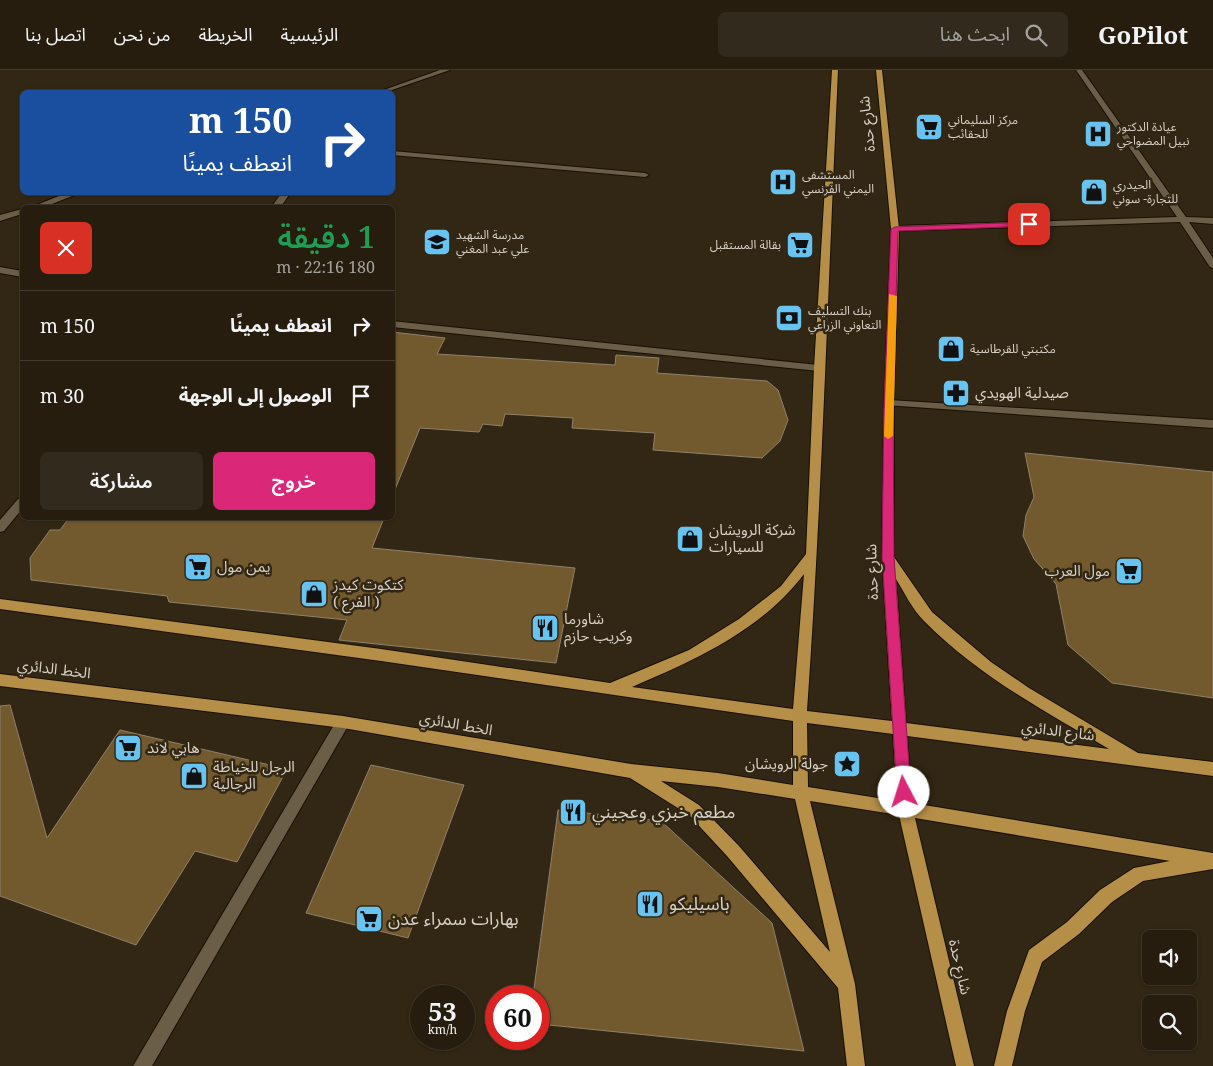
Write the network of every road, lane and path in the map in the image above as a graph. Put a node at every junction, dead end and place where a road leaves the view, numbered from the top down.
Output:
1 (447, 70) edge
2 (835, 70) edge
3 (879, 70) edge
4 (1079, 70) edge
5 (387, 90) edge
6 (395, 153) edge
7 (645, 175) dead end
8 (70, 195) edge
9 (285, 195) edge
10 (41, 205) edge
11 (276, 205) edge
12 (20, 212) edge
13 (0, 218) edge
14 (1184, 219) junction
15 (1213, 222) edge
16 (895, 229) junction
17 (1213, 265) edge
18 (0, 270) edge
19 (20, 274) edge
20 (395, 324) edge
21 (819, 368) junction
22 (889, 402) junction
23 (1213, 424) edge
24 (20, 504) edge
25 (0, 528) edge
26 (812, 555) junction
27 (888, 557) junction
28 (0, 604) edge
29 (0, 680) edge
30 (611, 689) junction
31 (800, 714) junction
32 (343, 722) junction
33 (898, 728) junction
34 (1139, 759) junction
35 (1213, 769) edge
36 (632, 771) junction
37 (801, 794) junction
38 (905, 809) junction
39 (1213, 862) edge
40 (846, 984) junction
41 (142, 1066) edge
42 (856, 1066) edge
43 (965, 1066) edge
44 (1003, 1066) edge

1 - 5 street
2 - 21 main road, شارع حدة
3 - 16 main road, شارع حدة
4 - 14 street
6 - 7 street
8 - 10 street
9 - 11 street
12 - 13 street
14 - 15 street
14 - 16 street
14 - 17 street
16 - 22 main road, شارع حدة
18 - 19 street
20 - 21 street
21 - 26 main road, شارع حدة
22 - 23 street
22 - 27 main road, شارع حدة
24 - 25 street
26 - 30 main road
26 - 31 main road, شارع حدة
27 - 33 main road, شارع حدة
27 - 34 main road
28 - 30 main road
29 - 32 main road, الخط الدائري
30 - 31 main road
31 - 33 main road
31 - 37 main road, شارع حدة
32 - 36 main road, الخط الدائري
32 - 41 street
33 - 34 main road, شارع الدائري
33 - 38 main road, شارع حدة
34 - 35 main road, شارع الدائري
36 - 37 main road, الخط الدائري
36 - 40 main road
37 - 38 main road, الخط الدائري
37 - 40 main road, شارع حدة
38 - 39 main road
38 - 43 main road, شارع حدة
39 - 44 main road
40 - 42 main road, شارع حدة

